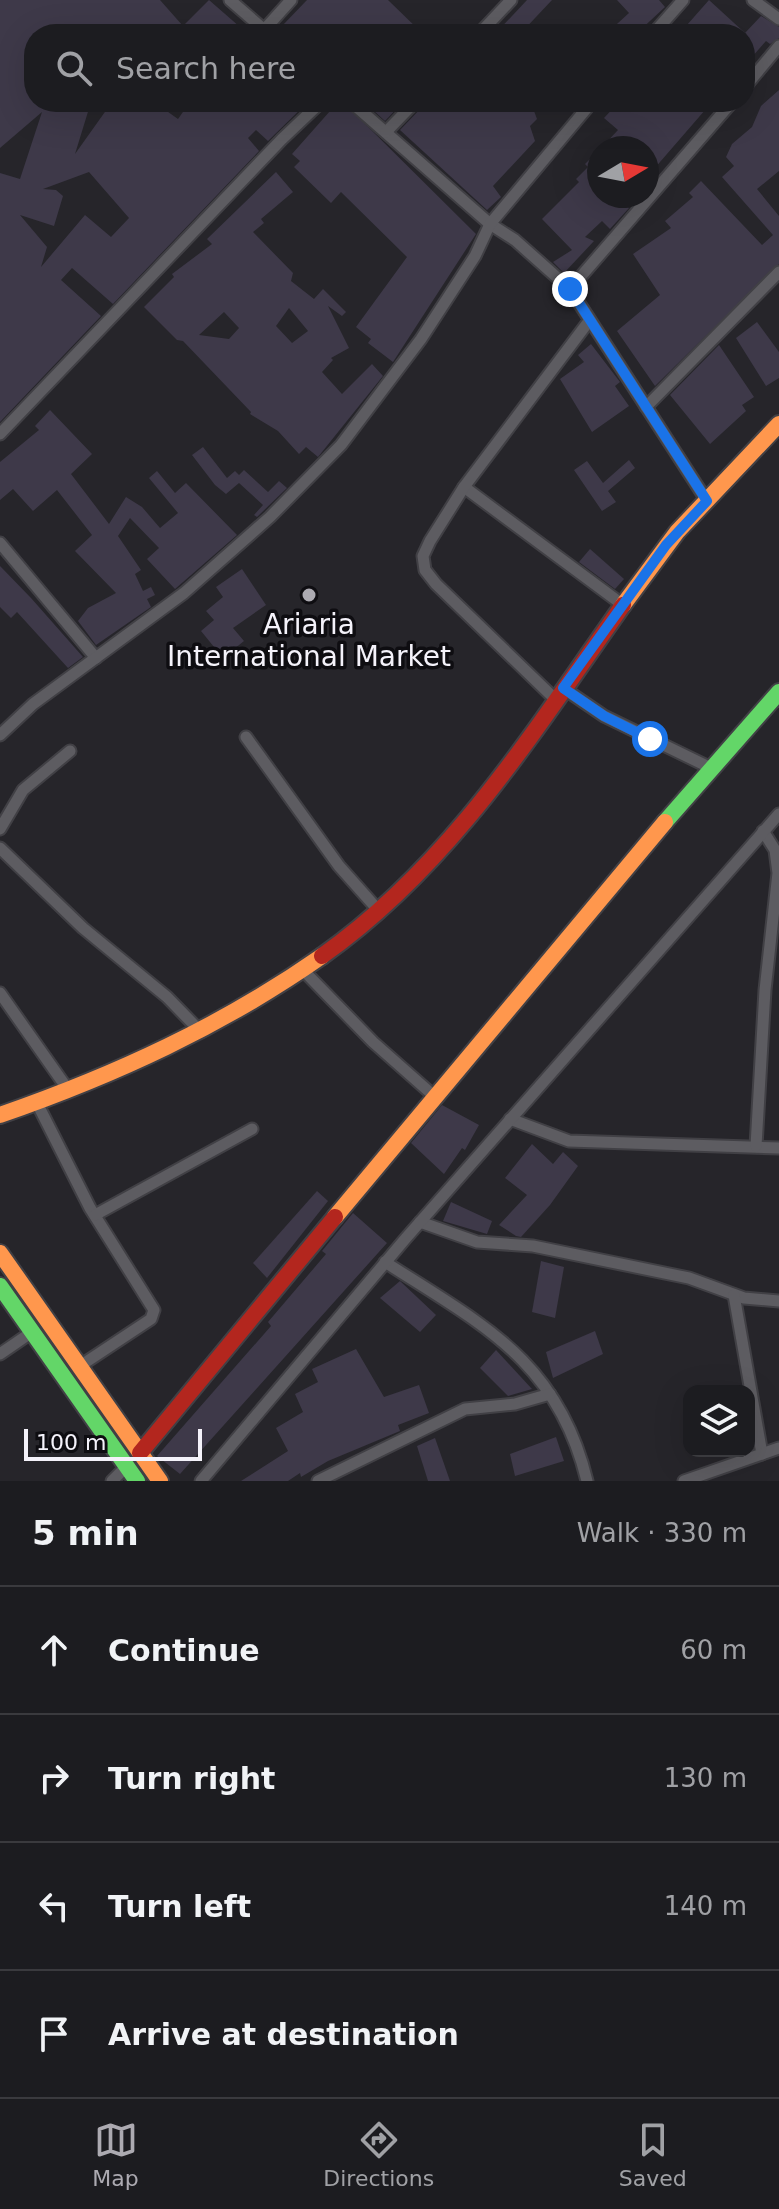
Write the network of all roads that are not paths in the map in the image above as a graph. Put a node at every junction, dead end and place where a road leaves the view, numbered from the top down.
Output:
1 (230, 0) edge
2 (291, 0) edge
3 (511, 0) edge
4 (683, 0) edge
5 (753, 0) edge
6 (779, 19) edge
7 (258, 24) edge
8 (273, 24) edge
9 (488, 24) edge
10 (662, 24) edge
11 (779, 46) edge
12 (755, 75) edge
13 (310, 112) edge
14 (363, 112) edge
15 (405, 112) edge
16 (584, 112) edge
17 (723, 112) edge
18 (386, 132) junction
19 (490, 224) junction
20 (779, 272) edge
21 (570, 289) junction
22 (589, 321) junction
23 (646, 407) junction
24 (779, 424) edge
25 (0, 434) edge
26 (464, 487) junction
27 (707, 501) junction
28 (0, 543) edge
29 (623, 605) junction
30 (96, 658) junction
31 (779, 692) edge
32 (559, 694) junction
33 (0, 735) edge
34 (246, 737) dead end
35 (70, 751) dead end
36 (713, 769) junction
37 (779, 814) edge
38 (0, 829) edge
39 (763, 831) junction
40 (0, 848) edge
41 (777, 900) edge
42 (379, 911) junction
43 (303, 970) junction
44 (0, 993) edge
45 (201, 1032) junction
46 (69, 1091) junction
47 (434, 1096) junction
48 (37, 1103) junction
49 (0, 1115) edge
50 (510, 1119) junction
51 (252, 1129) dead end
52 (756, 1146) junction
53 (779, 1148) edge
54 (95, 1215) junction
55 (420, 1222) junction
56 (0, 1253) edge
57 (385, 1262) junction
58 (0, 1286) edge
59 (734, 1295) junction
60 (779, 1301) edge
61 (32, 1332) junction
62 (0, 1354) edge
63 (80, 1366) junction
64 (550, 1394) junction
65 (779, 1448) edge
66 (140, 1453) junction
67 (762, 1454) junction
68 (127, 1466) junction
69 (112, 1481) edge
70 (137, 1481) edge
71 (160, 1481) edge
72 (201, 1481) edge
73 (318, 1481) edge
74 (587, 1481) edge
75 (684, 1481) edge

1 - 7 street
2 - 8 street
3 - 9 street
4 - 10 street
5 - 6 street
11 - 12 street
13 - 25 street
14 - 18 street
15 - 18 street
16 - 19 street
17 - 21 street
18 - 19 street
19 - 21 street
19 - 30 street
20 - 23 street
21 - 22 street
22 - 23 street
22 - 26 street
23 - 27 street
24 - 27 main road
26 - 29 street
26 - 32 street
27 - 29 main road
28 - 30 street
29 - 32 main road
30 - 33 street
31 - 36 main road
32 - 36 street
32 - 42 main road
34 - 42 street
35 - 38 street
36 - 47 main road
37 - 39 street
39 - 41 street
39 - 50 street
40 - 45 street
41 - 52 street
42 - 43 main road
43 - 45 main road
43 - 47 street
44 - 46 street
45 - 46 main road
46 - 48 main road
47 - 66 main road
48 - 49 main road
48 - 54 street
50 - 52 street
50 - 55 street
51 - 54 street
52 - 53 street
54 - 63 street
55 - 57 street
55 - 59 street
56 - 63 main road
57 - 64 street
57 - 72 street
58 - 61 main road
59 - 60 street
59 - 67 street
61 - 62 street
61 - 68 main road
63 - 66 main road
64 - 73 street
64 - 74 street
65 - 67 street
66 - 71 main road
67 - 75 street
68 - 69 street
68 - 70 main road

